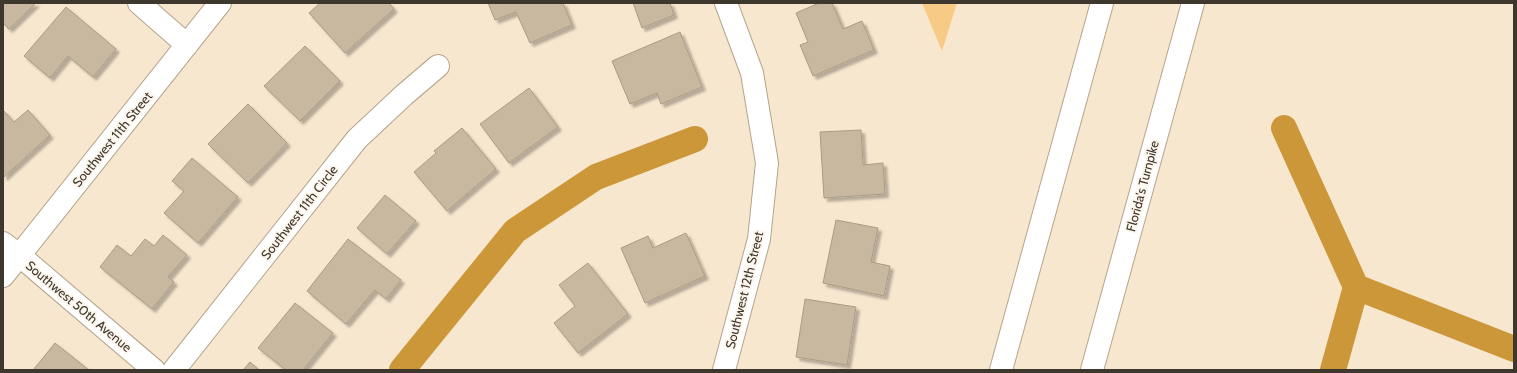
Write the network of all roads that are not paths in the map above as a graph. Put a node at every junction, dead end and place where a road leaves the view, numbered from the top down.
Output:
1 (139, 3) edge
2 (220, 3) edge
3 (726, 3) edge
4 (1102, 3) edge
5 (1193, 3) edge
6 (187, 45) junction
7 (438, 66) dead end
8 (11, 249) edge
9 (3, 276) edge
10 (154, 370) edge
11 (174, 370) edge
12 (724, 370) edge
13 (1001, 370) edge
14 (1092, 370) edge

1 - 6 main road
2 - 6 main road, Southwest 11th Street
3 - 12 main road, Southwest 12th Street
4 - 13 main road
5 - 14 main road, Florida's Turnpike
6 - 8 main road, Southwest 11th Street
7 - 11 main road, Southwest 11th Circle
8 - 9 main road, Southwest 11th Street
8 - 10 main road, Southwest 50th Avenue

